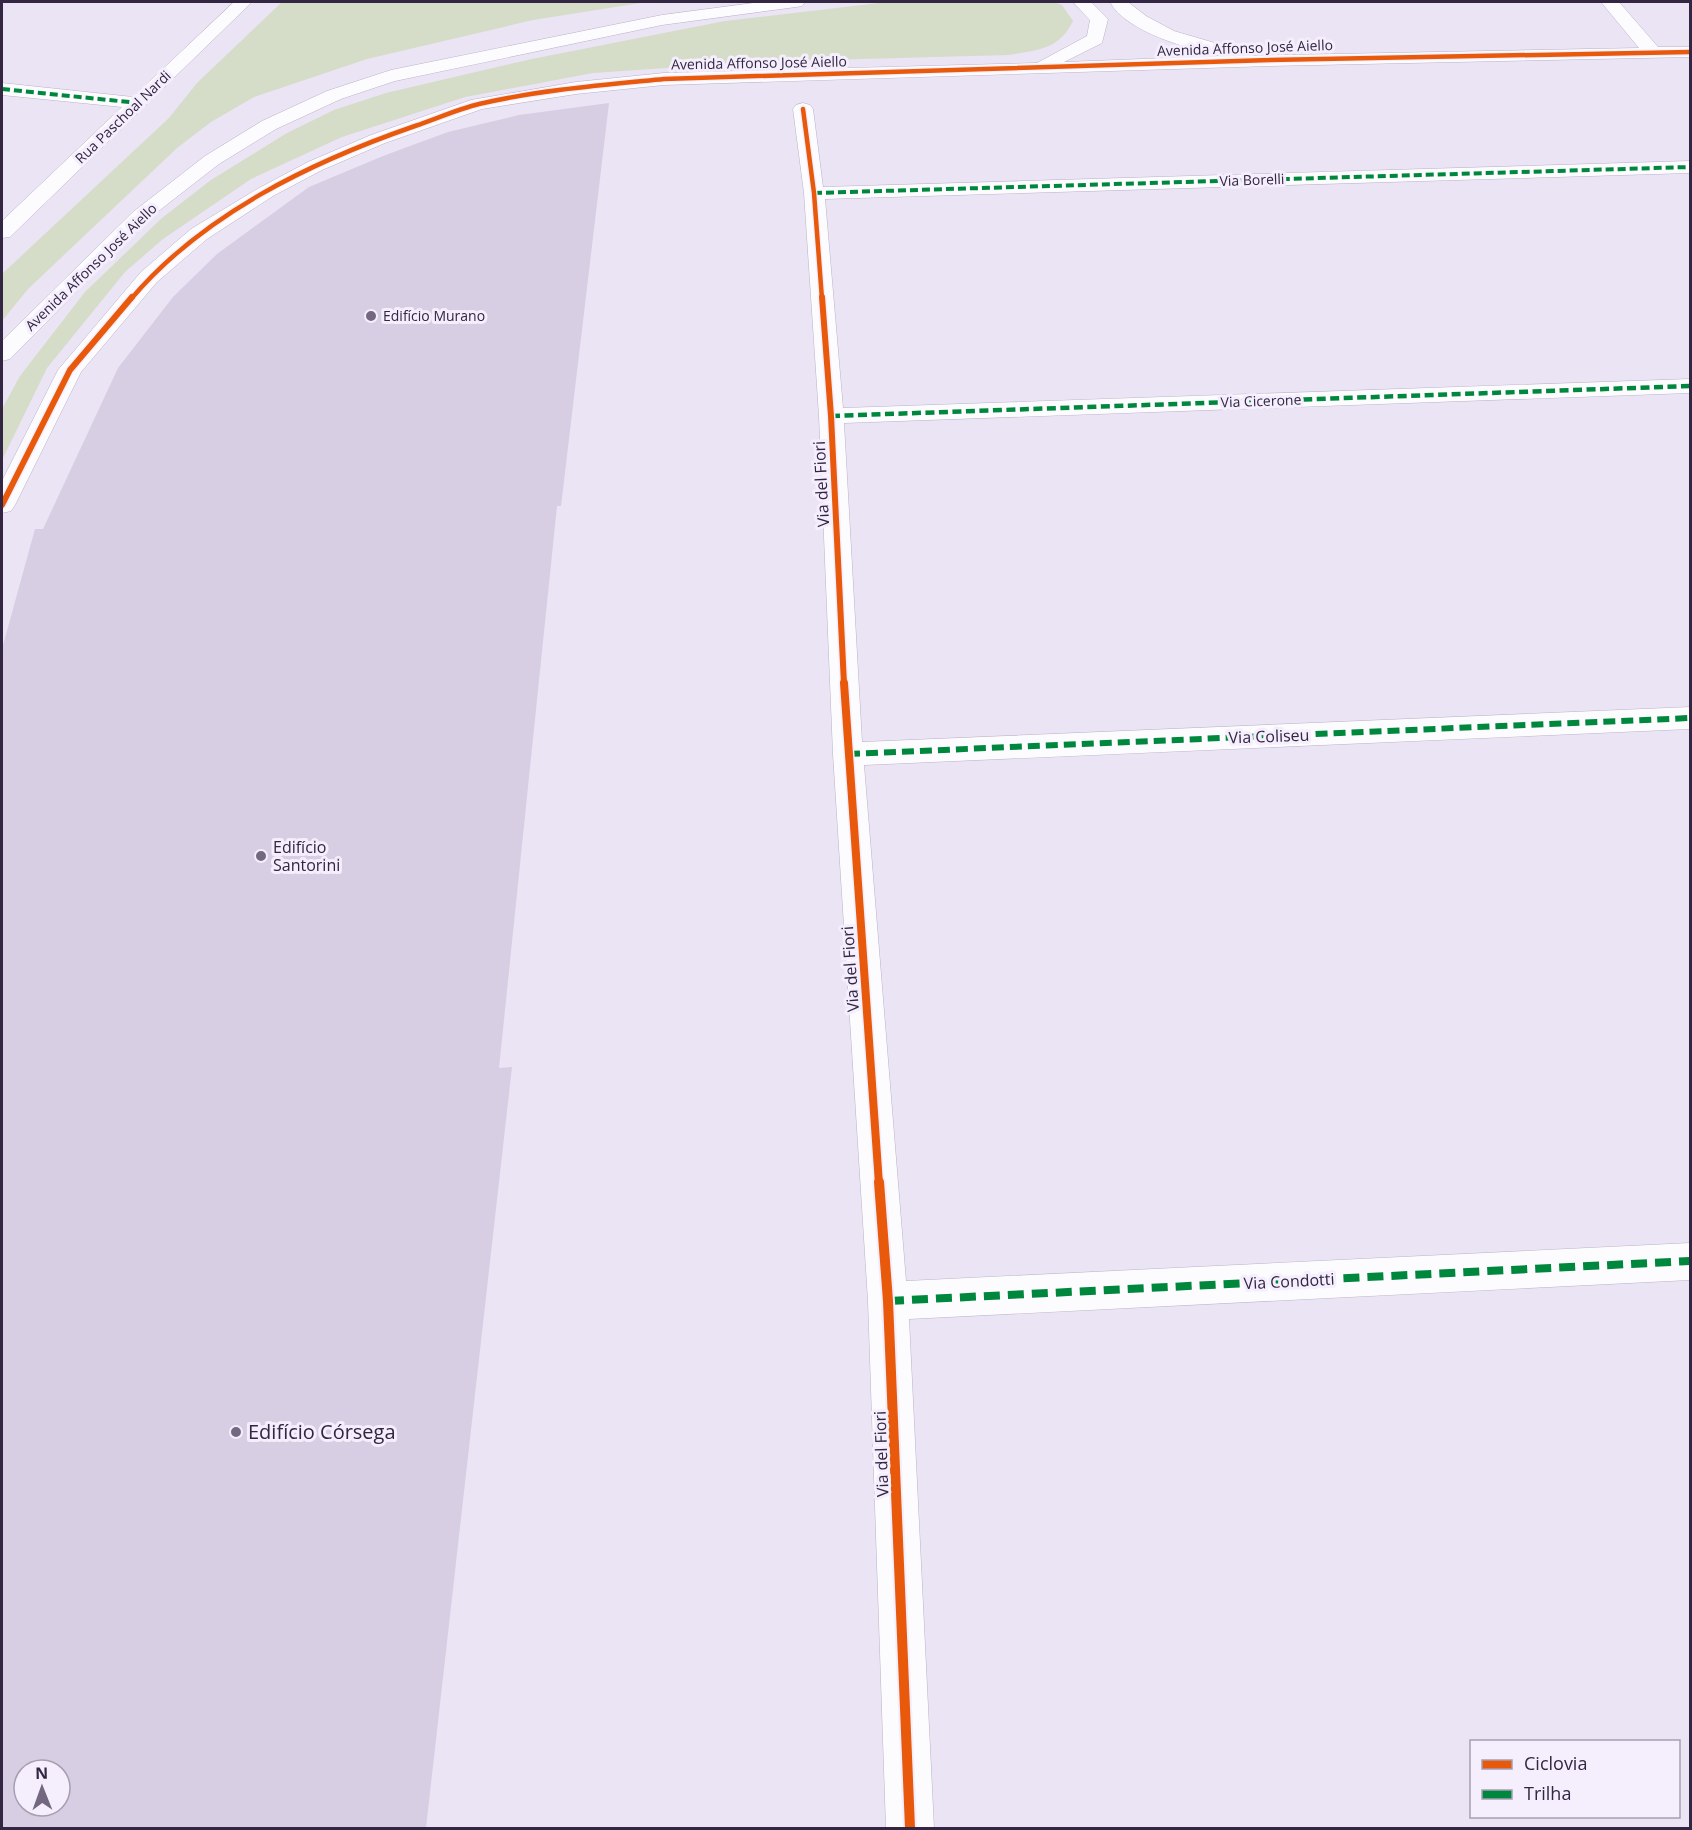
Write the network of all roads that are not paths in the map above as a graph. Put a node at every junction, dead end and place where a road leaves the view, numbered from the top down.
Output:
1 (243, 2) edge
2 (796, 2) edge
3 (1081, 2) edge
4 (1118, 2) edge
5 (1610, 2) edge
6 (1652, 52) junction
7 (1690, 52) edge
8 (1270, 60) junction
9 (1038, 69) junction
10 (2, 89) edge
11 (138, 103) junction
12 (803, 109) dead end
13 (1690, 167) edge
14 (814, 193) junction
15 (2, 232) edge
16 (2, 354) edge
17 (1690, 386) edge
18 (831, 416) junction
19 (2, 505) edge
20 (1690, 718) edge
21 (848, 754) junction
22 (1690, 1261) edge
23 (888, 1301) junction
24 (910, 1828) edge

1 - 11 street, Rua Paschoal Nardi
2 - 16 street, Avenida Affonso José Aiello
3 - 9 street
4 - 8 street
5 - 6 street
6 - 7 street, Avenida Affonso José Aiello
6 - 8 street, Avenida Affonso José Aiello
8 - 9 street, Avenida Affonso José Aiello
9 - 19 street, Avenida Affonso José Aiello
10 - 11 street
11 - 15 street, Rua Paschoal Nardi
12 - 14 street, Via del Fiori
13 - 14 street, Via Borelli
14 - 18 street, Via del Fiori
17 - 18 street, Via Cicerone
18 - 21 street, Via del Fiori
20 - 21 street, Via Coliseu
21 - 23 street, Via del Fiori
22 - 23 street, Via Condotti
23 - 24 street, Via del Fiori

